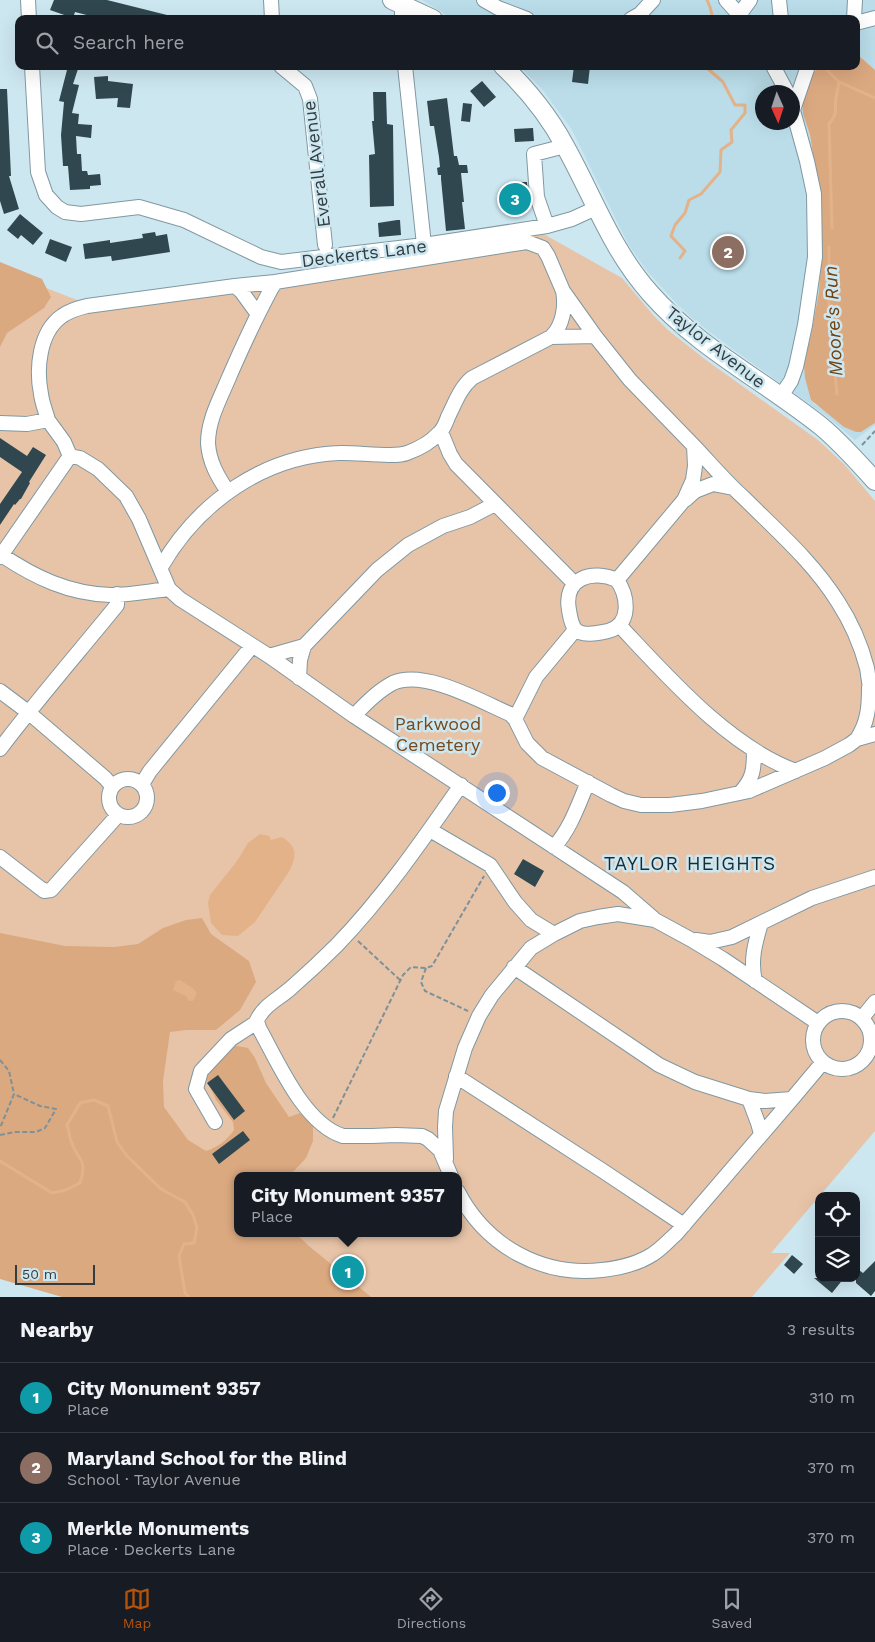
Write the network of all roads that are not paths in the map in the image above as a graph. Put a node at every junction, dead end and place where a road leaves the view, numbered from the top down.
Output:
1 (28, 0) edge
2 (271, 0) edge
3 (484, 0) edge
4 (653, 0) edge
5 (726, 0) edge
6 (750, 0) edge
7 (779, 0) edge
8 (855, 0) edge
9 (399, 8) edge
10 (29, 15) edge
11 (272, 15) edge
12 (421, 15) edge
13 (516, 15) edge
14 (638, 15) edge
15 (739, 15) edge
16 (742, 15) edge
17 (781, 15) edge
18 (854, 15) edge
19 (875, 18) edge
20 (860, 22) edge
21 (32, 70) edge
22 (286, 70) edge
23 (405, 70) edge
24 (506, 70) edge
25 (775, 70) edge
26 (807, 70) edge
27 (783, 85) edge
28 (800, 88) edge
29 (799, 130) edge
30 (565, 146) junction
31 (596, 208) junction
32 (547, 226) junction
33 (325, 244) dead end
34 (424, 245) junction
35 (275, 282) junction
36 (235, 286) junction
37 (563, 291) junction
38 (257, 313) junction
39 (595, 336) junction
40 (551, 337) junction
41 (780, 396) junction
42 (48, 420) junction
43 (0, 423) edge
44 (440, 432) junction
45 (694, 446) junction
46 (70, 456) junction
47 (875, 481) edge
48 (733, 488) junction
49 (228, 492) junction
50 (684, 500) junction
51 (495, 504) junction
52 (1, 555) edge
53 (161, 567) junction
54 (617, 580) junction
55 (574, 583) junction
56 (169, 588) junction
57 (117, 594) junction
58 (620, 626) junction
59 (575, 630) junction
60 (252, 646) junction
61 (304, 646) junction
62 (269, 656) junction
63 (299, 678) junction
64 (0, 691) edge
65 (872, 691) edge
66 (28, 712) junction
67 (354, 716) junction
68 (515, 719) junction
69 (875, 734) edge
70 (857, 739) junction
71 (0, 750) edge
72 (754, 751) junction
73 (796, 771) junction
74 (588, 782) junction
75 (142, 784) junction
76 (461, 785) junction
77 (112, 786) junction
78 (740, 793) junction
79 (118, 815) junction
80 (430, 830) junction
81 (554, 847) junction
82 (0, 857) edge
83 (875, 877) edge
84 (655, 920) junction
85 (760, 923) junction
86 (554, 934) junction
87 (690, 939) junction
88 (514, 967) junction
89 (755, 981) junction
90 (875, 1002) edge
91 (862, 1018) junction
92 (258, 1022) junction
93 (818, 1024) junction
94 (823, 1062) junction
95 (456, 1076) junction
96 (749, 1099) junction
97 (792, 1099) junction
98 (216, 1122) dead end
99 (761, 1134) junction
100 (449, 1170) edge
101 (462, 1200) edge
102 (684, 1225) junction

1 - 10 street
2 - 11 street
3 - 13 street
4 - 14 street
5 - 15 street
6 - 16 street
7 - 17 street
8 - 18 street
9 - 12 main road
19 - 20 street
21 - 34 street, Deckerts Lane
22 - 33 street, Everall Avenue
23 - 34 street
24 - 30 main road, Taylor Avenue
25 - 27 street
26 - 28 street
29 - 41 street
30 - 31 main road, Taylor Avenue
30 - 32 street
31 - 32 street, Deckerts Lane
31 - 41 main road, Taylor Avenue
32 - 34 street, Deckerts Lane
35 - 36 street
35 - 37 street
35 - 38 street
36 - 38 street
36 - 42 street
37 - 39 street
37 - 40 street
38 - 49 street
39 - 40 street
39 - 45 street
40 - 44 street
41 - 47 main road, Taylor Avenue
42 - 43 street
42 - 46 street
44 - 49 street
44 - 51 street
45 - 48 street
45 - 50 street
46 - 52 street
46 - 53 street
48 - 50 street
48 - 65 street
49 - 53 street
50 - 54 street
51 - 55 street
51 - 61 street
52 - 57 street
53 - 56 street
54 - 55 street
54 - 58 street
55 - 59 street
56 - 57 street
56 - 60 street
57 - 66 street
58 - 59 street
58 - 72 street
59 - 68 street
60 - 62 street
60 - 75 street
61 - 62 street
61 - 63 street
62 - 63 street
63 - 67 street
64 - 66 street
65 - 70 street
66 - 71 street
66 - 77 street
67 - 68 street
67 - 76 street
68 - 74 street
69 - 70 street
70 - 73 street
72 - 73 street
72 - 78 street
73 - 78 street
74 - 78 street
74 - 81 street
75 - 77 street
75 - 79 street
76 - 80 street
76 - 81 street
77 - 79 street
79 - 82 street
80 - 86 street
80 - 92 street
81 - 84 street
83 - 85 street
84 - 86 street
84 - 87 street
85 - 87 street
85 - 89 street
86 - 88 street
87 - 89 street
88 - 95 street
88 - 96 street
89 - 93 street
90 - 91 street
91 - 93 street
91 - 94 street
92 - 98 street
92 - 100 street
93 - 94 street
94 - 97 street
95 - 100 street
95 - 102 street
96 - 97 street
96 - 99 street
97 - 99 street
99 - 102 street
101 - 102 street

